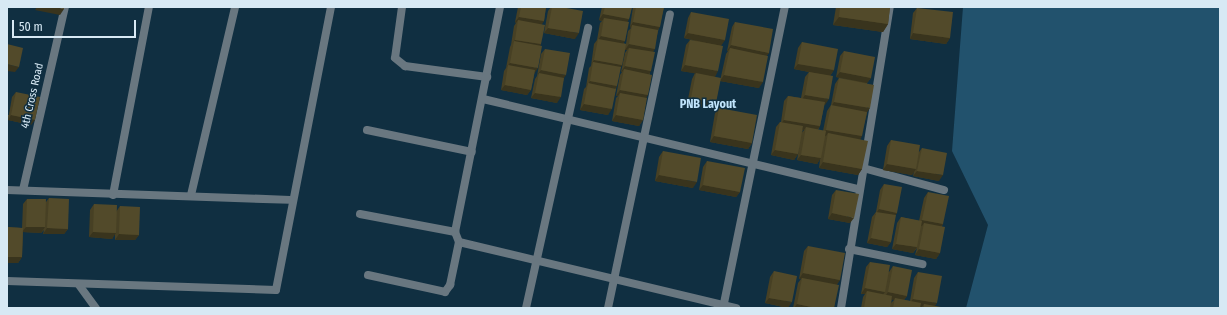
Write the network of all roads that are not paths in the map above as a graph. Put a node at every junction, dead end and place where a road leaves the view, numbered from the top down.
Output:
1 (65, 7) edge
2 (149, 7) edge
3 (235, 7) edge
4 (331, 7) edge
5 (402, 7) edge
6 (500, 7) edge
7 (785, 7) edge
8 (890, 7) edge
9 (670, 14) dead end
10 (588, 28) dead end
11 (487, 77) junction
12 (483, 99) junction
13 (568, 120) junction
14 (367, 130) dead end
15 (644, 138) junction
16 (472, 152) junction
17 (755, 164) junction
18 (863, 168) junction
19 (859, 189) junction
20 (7, 190) edge
21 (23, 190) junction
22 (944, 190) dead end
23 (113, 194) junction
24 (191, 194) junction
25 (290, 200) junction
26 (360, 214) dead end
27 (455, 232) junction
28 (458, 242) junction
29 (849, 249) junction
30 (538, 258) junction
31 (922, 264) dead end
32 (368, 275) dead end
33 (614, 278) junction
34 (7, 281) edge
35 (79, 285) junction
36 (723, 307) edge
37 (96, 308) edge
38 (526, 308) edge
39 (608, 308) edge
40 (736, 308) edge
41 (840, 308) edge

1 - 21 street, 4th Cross Road
2 - 23 street
3 - 24 street
4 - 25 street
5 - 11 street
6 - 11 street
7 - 17 street
8 - 18 street
9 - 15 street
10 - 13 street
11 - 12 street
12 - 13 street
12 - 16 street
13 - 15 street
13 - 30 street
14 - 16 street
15 - 17 street
15 - 33 street
16 - 27 street
17 - 19 street
17 - 36 street
18 - 19 street
18 - 22 street
19 - 29 street
20 - 21 street
21 - 23 street
23 - 24 street
24 - 25 street
25 - 35 street
26 - 27 street
27 - 28 street
28 - 30 street
28 - 32 street
29 - 31 street
29 - 41 street
30 - 33 street
30 - 38 street
33 - 36 street
33 - 39 street
34 - 35 street
35 - 37 street
36 - 40 street

